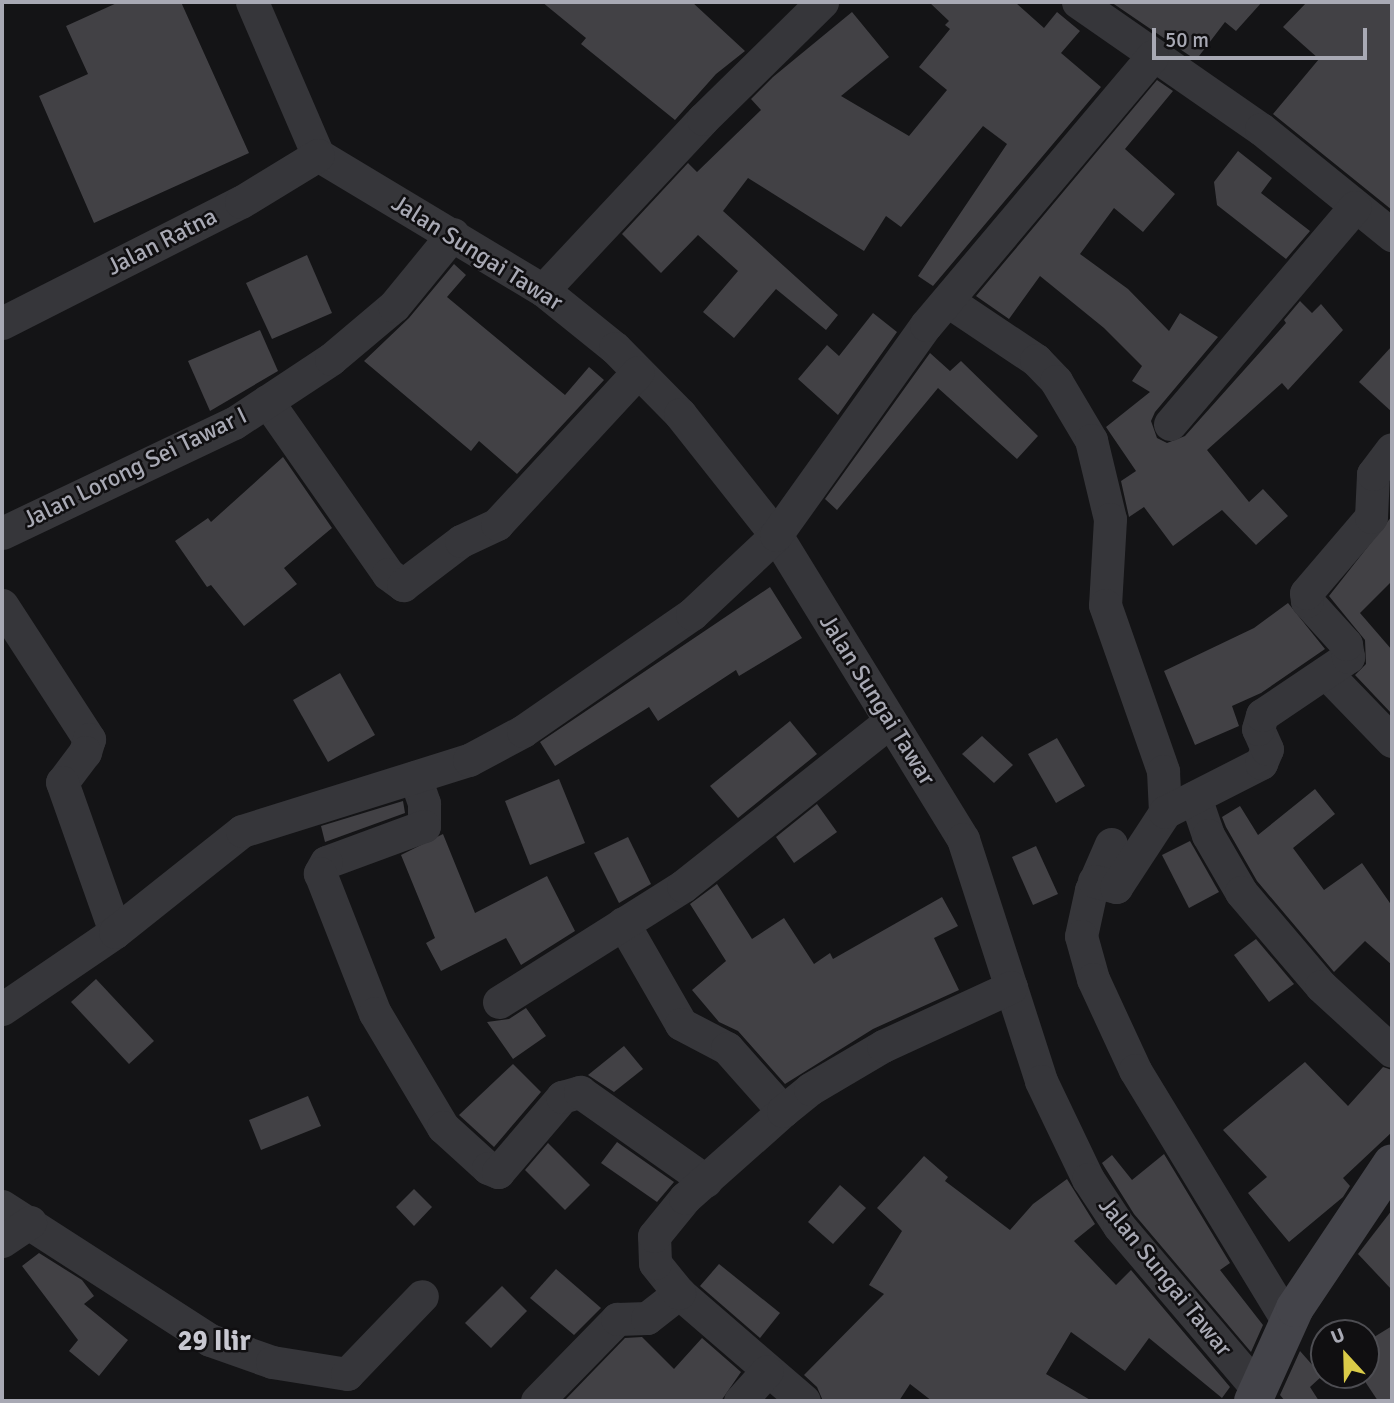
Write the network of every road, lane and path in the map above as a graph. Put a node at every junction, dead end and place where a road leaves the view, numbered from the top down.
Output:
1 (252, 2) edge
2 (822, 2) edge
3 (1078, 2) edge
4 (1152, 57) junction
5 (318, 155) junction
6 (1355, 207) junction
7 (453, 234) junction
8 (1392, 235) edge
9 (543, 290) junction
10 (940, 310) junction
11 (2, 323) edge
12 (638, 372) junction
13 (267, 401) junction
14 (1170, 424) dead end
15 (1392, 449) edge
16 (2, 533) edge
17 (776, 535) junction
18 (2, 605) edge
19 (1326, 673) junction
20 (889, 722) junction
21 (1392, 741) edge
22 (415, 776) junction
23 (1195, 797) junction
24 (1165, 812) junction
25 (1111, 844) dead end
26 (1101, 884) junction
27 (623, 923) junction
28 (115, 932) junction
29 (1011, 987) junction
30 (499, 1002) dead end
31 (2, 1009) edge
32 (1392, 1051) edge
33 (783, 1111) junction
34 (1392, 1163) edge
35 (706, 1181) junction
36 (2, 1206) edge
37 (30, 1222) junction
38 (2, 1241) edge
39 (679, 1293) junction
40 (422, 1296) dead end
41 (1292, 1315) junction
42 (767, 1371) junction
43 (1255, 1395) edge
44 (537, 1401) edge
45 (740, 1401) edge
46 (804, 1401) edge

1 - 5 street
2 - 9 street
3 - 4 street
4 - 6 street
4 - 10 street
5 - 7 street, Jalan Sungai Tawar
5 - 11 street, Jalan Ratna
6 - 8 street
6 - 14 street
7 - 9 street, Jalan Sungai Tawar
7 - 13 street, Jalan Lorong Sei Tawar I
9 - 12 street, Jalan Sungai Tawar
10 - 17 street
10 - 24 street
12 - 13 street
12 - 17 street, Jalan Sungai Tawar
13 - 16 street, Jalan Lorong Sei Tawar I
15 - 19 street
17 - 20 street, Jalan Sungai Tawar
17 - 22 street
18 - 28 street
19 - 21 street
19 - 23 street
20 - 27 street
20 - 29 street, Jalan Sungai Tawar
22 - 28 street
22 - 35 street
23 - 24 street
23 - 32 street
24 - 26 street
25 - 26 street
26 - 41 street
27 - 30 street
27 - 33 street
28 - 31 street
29 - 33 street
29 - 43 street, Jalan Sungai Tawar
33 - 35 street
34 - 41 street
35 - 39 street
36 - 37 street
37 - 38 street
37 - 40 street
39 - 42 street
39 - 44 street
41 - 43 street
42 - 45 street
42 - 46 street

